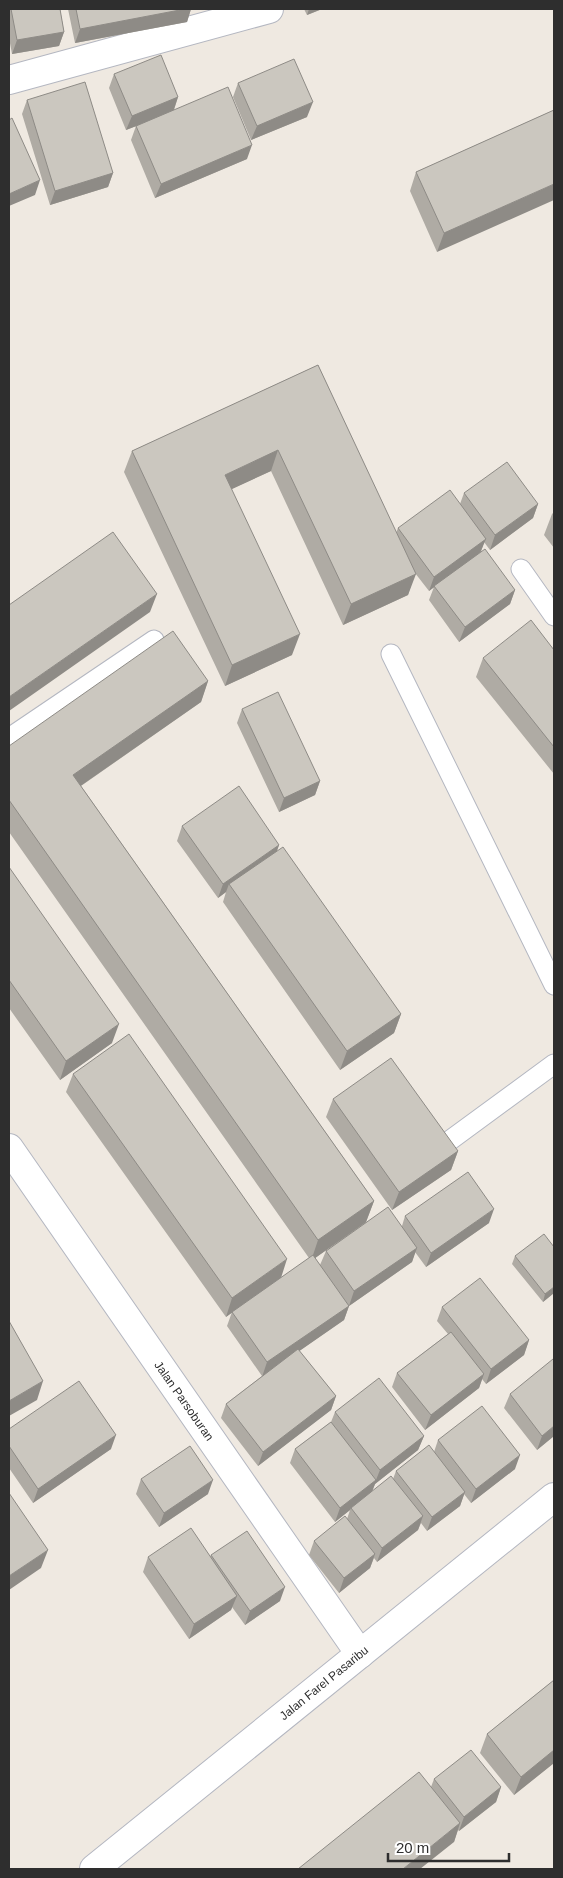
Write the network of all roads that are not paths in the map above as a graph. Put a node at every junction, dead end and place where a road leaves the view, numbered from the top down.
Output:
1 (269, 9) edge
2 (9, 80) edge
3 (521, 570) dead end
4 (554, 616) edge
5 (154, 640) dead end
6 (391, 654) dead end
7 (9, 738) edge
8 (554, 984) edge
9 (554, 1064) edge
10 (449, 1141) edge
11 (9, 1148) edge
12 (554, 1497) edge
13 (360, 1654) junction
14 (94, 1869) edge

1 - 2 street
3 - 4 lane
5 - 7 lane
6 - 8 lane
9 - 10 lane
11 - 13 street, Jalan Parsoburan
12 - 13 street, Jalan Farel Pasaribu
13 - 14 street, Jalan Farel Pasaribu

